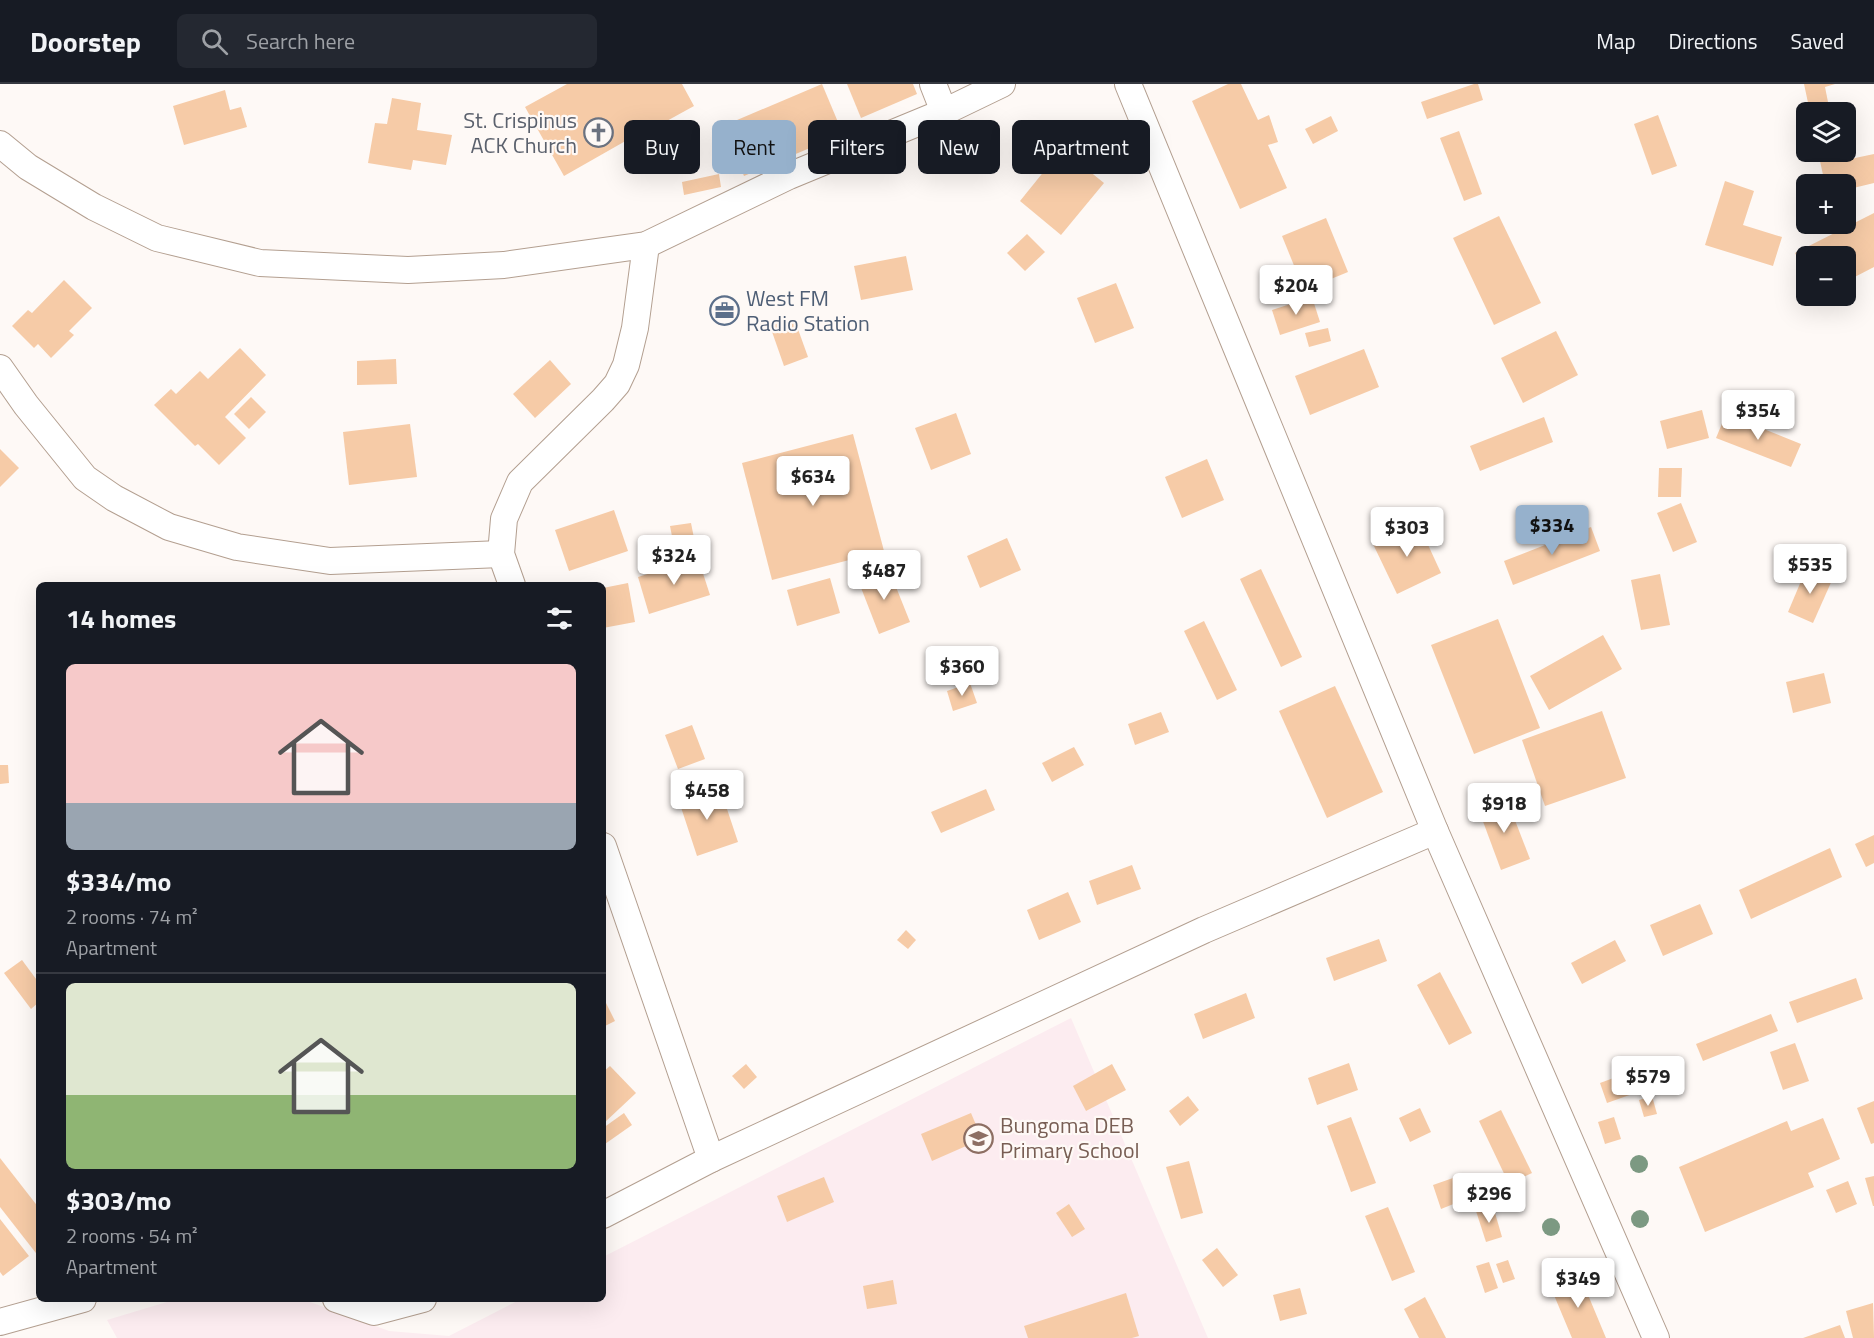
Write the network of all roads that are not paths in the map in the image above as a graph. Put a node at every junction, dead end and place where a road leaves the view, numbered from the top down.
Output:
1 (933, 84) edge
2 (1002, 84) edge
3 (1128, 84) edge
4 (944, 112) junction
5 (0, 144) edge
6 (646, 245) junction
7 (0, 368) edge
8 (501, 554) junction
9 (511, 582) edge
10 (1435, 831) junction
11 (606, 855) edge
12 (711, 1159) junction
13 (606, 1213) edge
14 (71, 1302) edge
15 (345, 1302) edge
16 (412, 1302) edge
17 (0, 1322) edge
18 (1656, 1338) edge

1 - 4 street
2 - 4 street
3 - 10 street
4 - 6 street
5 - 6 street
6 - 8 street
7 - 8 street
8 - 9 street
10 - 12 street
10 - 18 street
11 - 12 street
12 - 13 street
14 - 17 street
15 - 16 street

